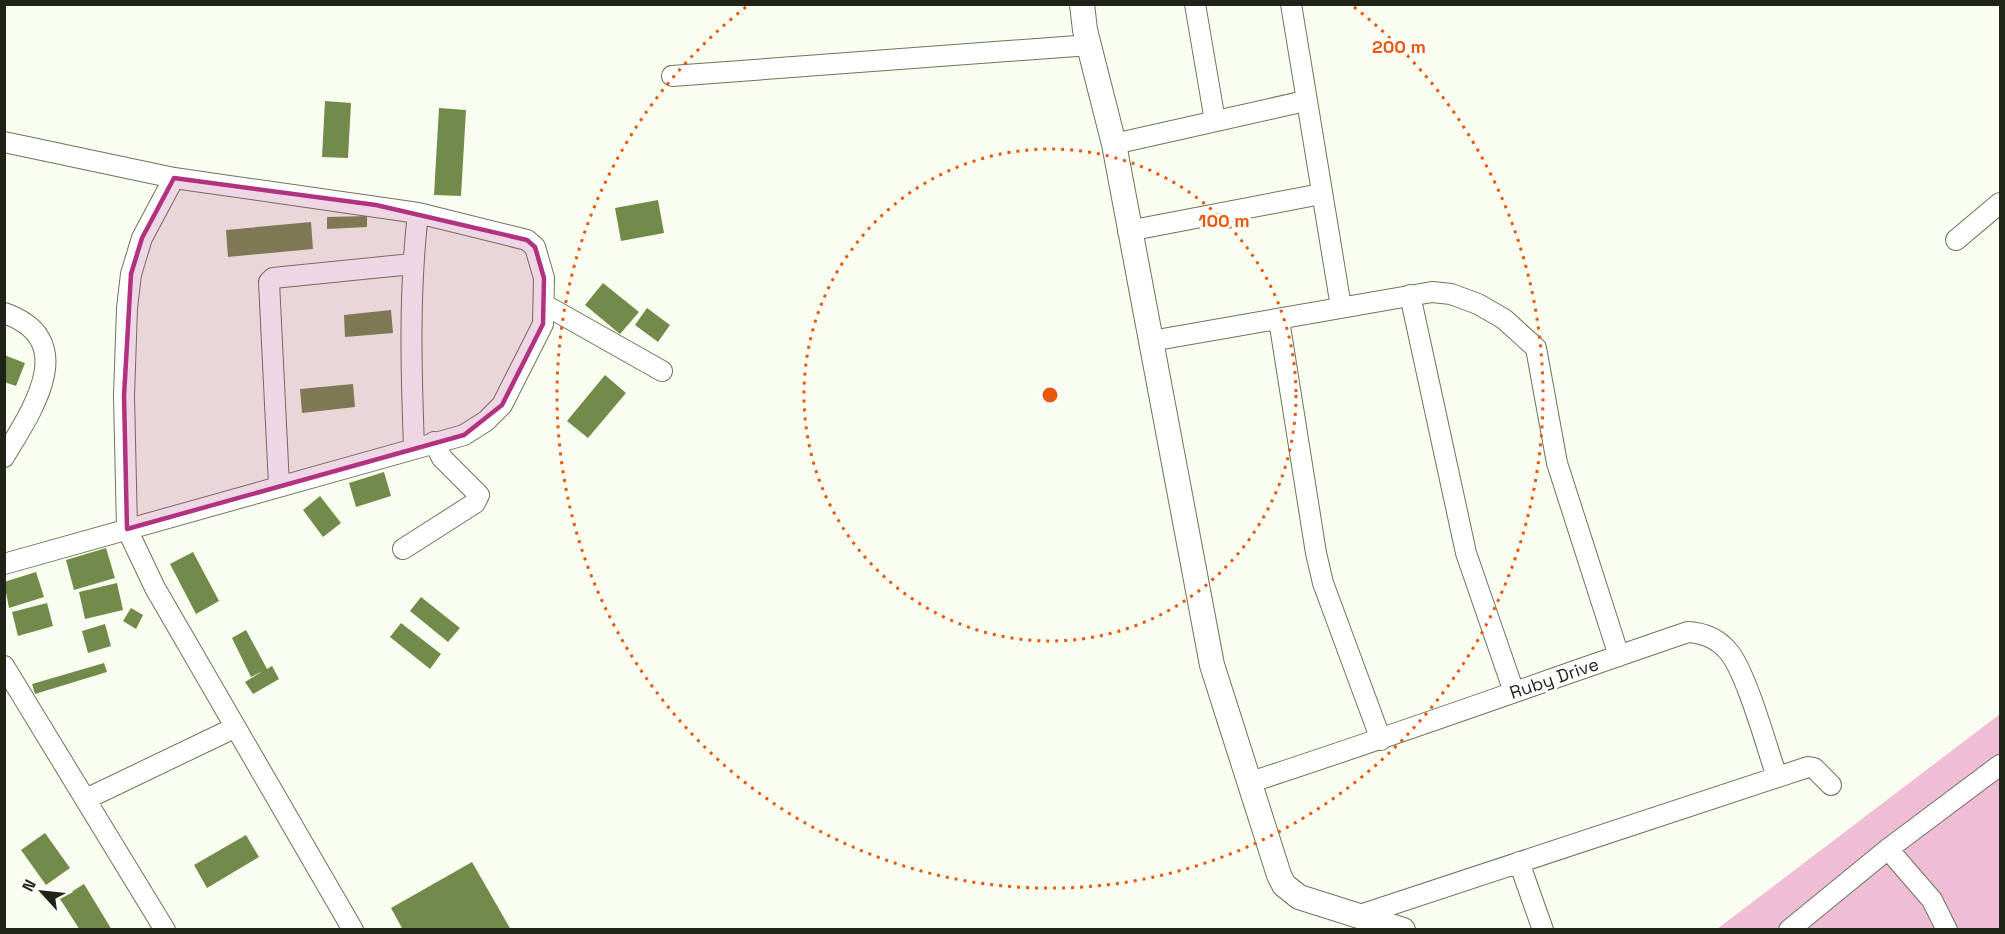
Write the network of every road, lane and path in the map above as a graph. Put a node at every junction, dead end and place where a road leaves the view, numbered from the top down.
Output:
1 (1082, 4) edge
2 (1195, 4) edge
3 (1291, 4) edge
4 (1090, 45) junction
5 (672, 76) dead end
6 (1305, 101) junction
7 (1215, 121) junction
8 (4, 142) edge
9 (1114, 144) junction
10 (174, 178) junction
11 (1322, 194) junction
12 (2001, 203) edge
13 (418, 213) junction
14 (1128, 231) junction
15 (1956, 240) dead end
16 (412, 264) junction
17 (1410, 295) junction
18 (545, 304) junction
19 (1341, 307) junction
20 (4, 313) edge
21 (1279, 320) junction
22 (1151, 341) junction
23 (662, 371) dead end
24 (434, 442) junction
25 (414, 447) junction
26 (4, 457) edge
27 (279, 485) junction
28 (127, 529) junction
29 (403, 549) dead end
30 (4, 564) edge
31 (1618, 656) junction
32 (4, 666) edge
33 (1514, 692) junction
34 (234, 728) junction
35 (1381, 740) junction
36 (2001, 765) edge
37 (1777, 777) junction
38 (1248, 783) junction
39 (1831, 785) dead end
40 (86, 799) junction
41 (1888, 849) junction
42 (1519, 862) junction
43 (1357, 916) junction
44 (165, 930) edge
45 (353, 930) edge
46 (1403, 930) edge
47 (1543, 930) edge
48 (1789, 930) edge
49 (1947, 930) edge

1 - 4 street
2 - 7 street
3 - 6 street
4 - 5 street
4 - 9 street
6 - 7 street
6 - 11 street
7 - 9 street
8 - 10 street
9 - 14 street
10 - 13 street
10 - 28 street
11 - 14 street
11 - 19 street
12 - 15 street
13 - 16 street
13 - 18 street
14 - 22 street
16 - 25 street
16 - 27 street
17 - 19 street
17 - 31 street
17 - 33 street
18 - 23 street
18 - 24 street
19 - 21 street
20 - 26 street
21 - 22 street
21 - 35 street
22 - 38 street
24 - 25 street
24 - 29 street
25 - 27 street
27 - 28 street
28 - 30 street
28 - 34 street
31 - 33 street, Ruby Drive
31 - 37 street, Ruby Drive
32 - 40 street
33 - 35 street, Ruby Drive
34 - 40 street
34 - 45 street
35 - 38 street, Ruby Drive
36 - 41 street
37 - 39 street
37 - 42 street
38 - 43 street
40 - 44 street
41 - 48 street
41 - 49 street
42 - 43 street
42 - 47 street
43 - 46 street

